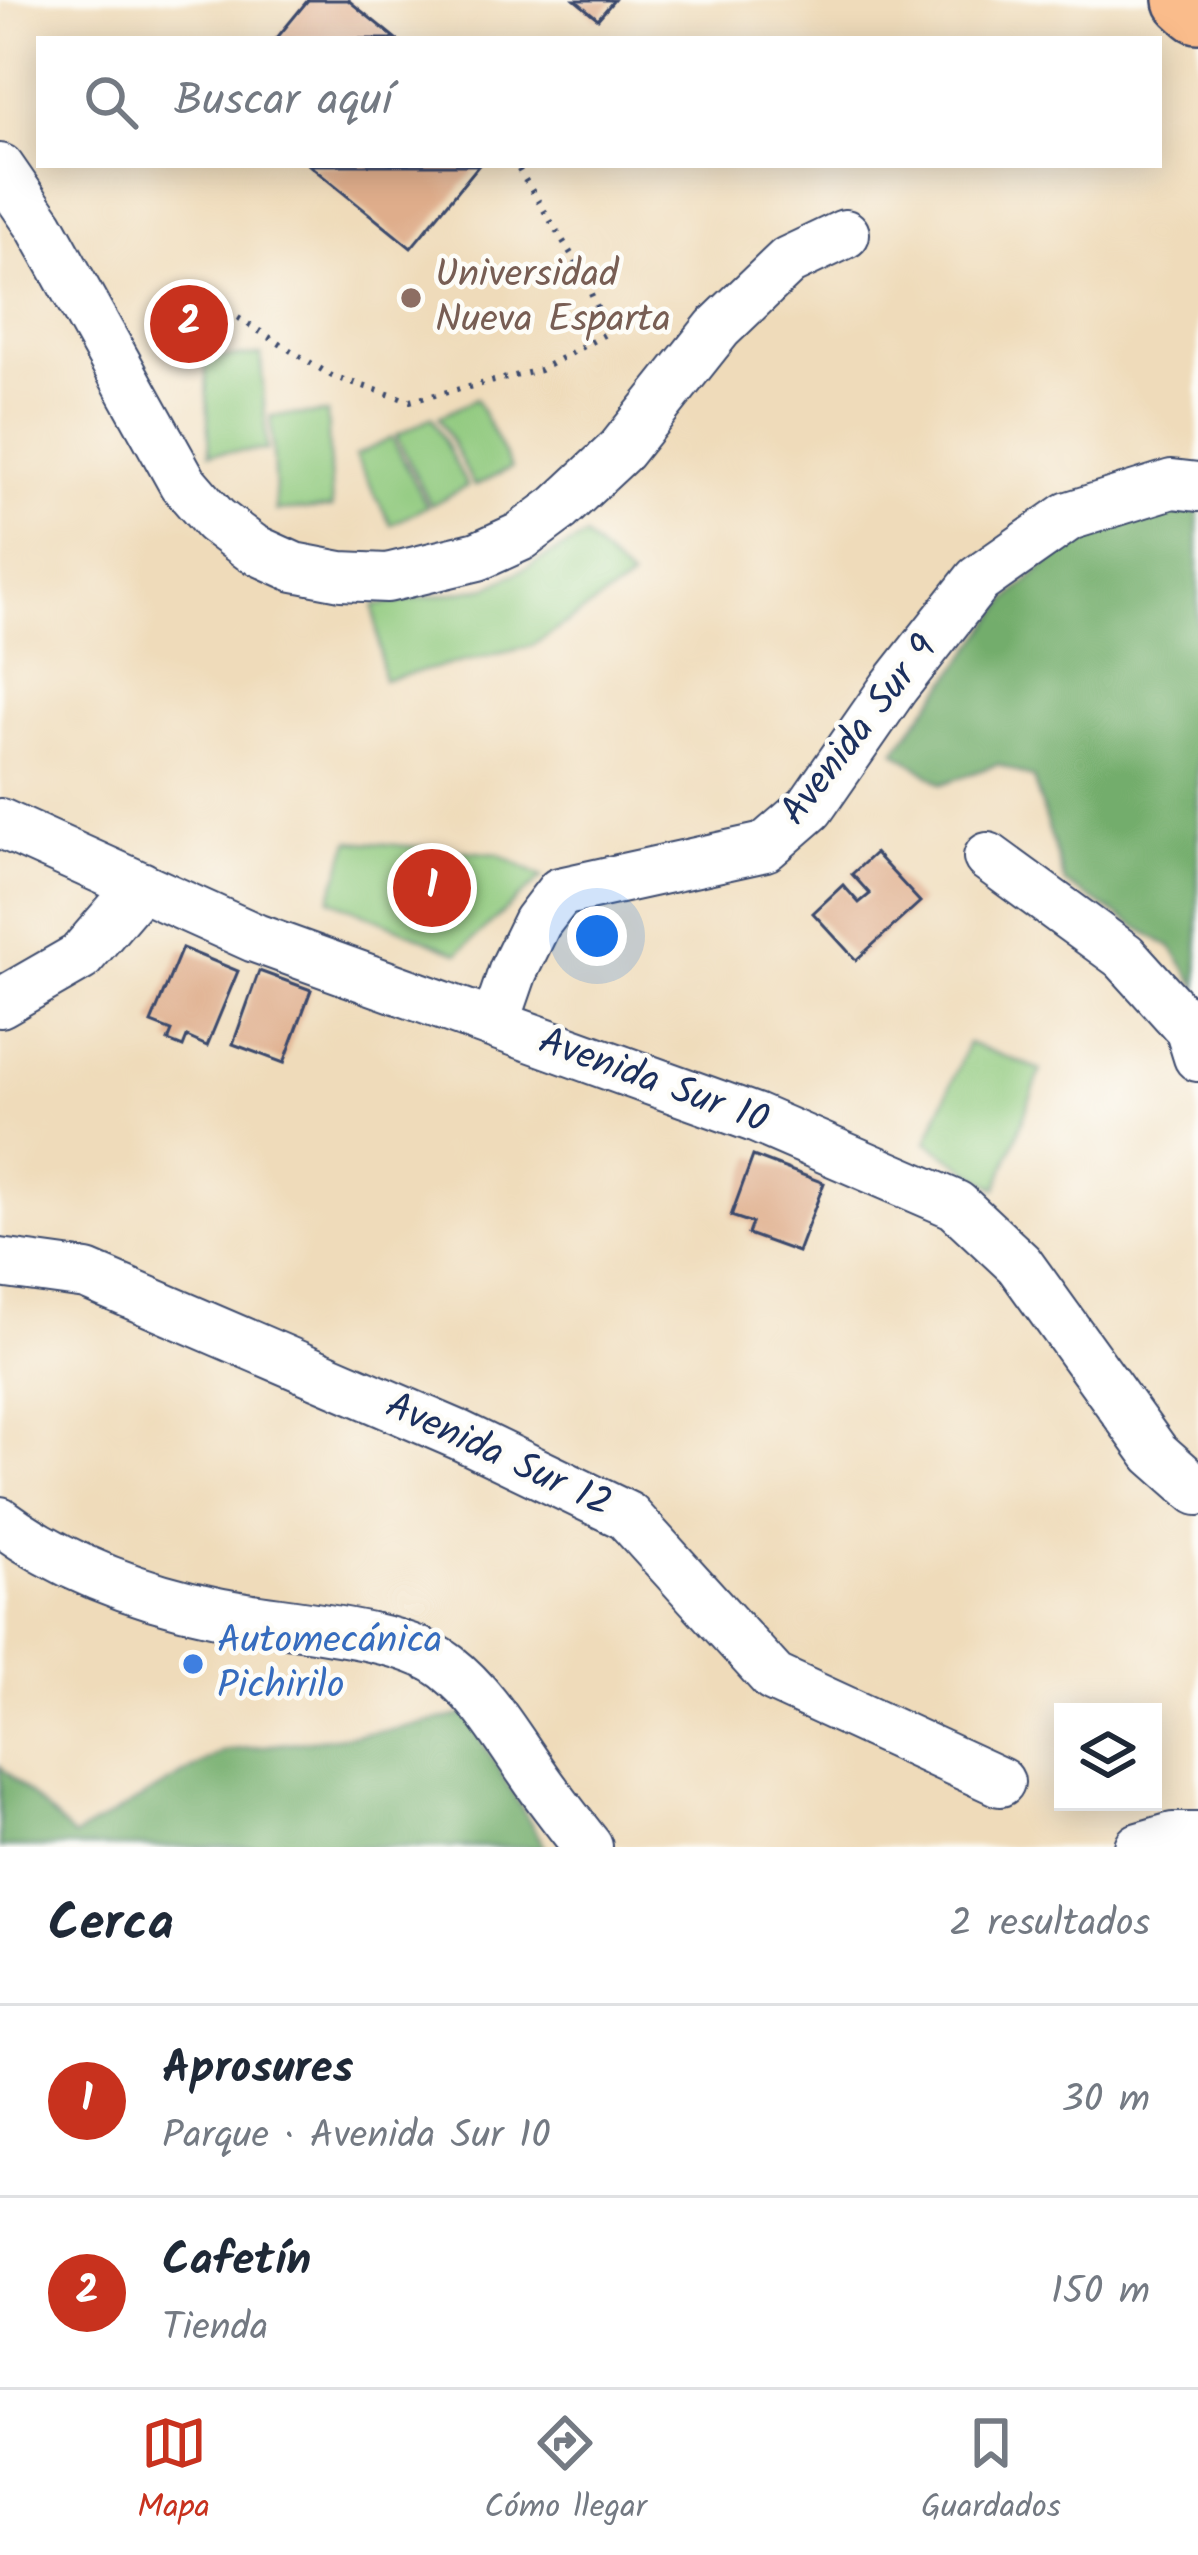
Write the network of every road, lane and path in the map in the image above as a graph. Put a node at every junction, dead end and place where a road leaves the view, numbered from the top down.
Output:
1 (1186, 0) edge
2 (1198, 11) edge
3 (0, 168) edge
4 (518, 168) edge
5 (845, 234) dead end
6 (238, 318) dead end
7 (1198, 487) edge
8 (0, 823) edge
9 (988, 857) dead end
10 (141, 886) junction
11 (0, 1003) edge
12 (495, 1024) junction
13 (1198, 1057) edge
14 (0, 1264) edge
15 (1198, 1491) edge
16 (0, 1521) edge
17 (1000, 1782) dead end
18 (1198, 1837) edge
19 (588, 1847) edge
20 (1139, 1847) edge

1 - 2 main road
3 - 5 street
4 - 6 path
7 - 12 street, Avenida Sur 9
8 - 10 street, Avenida Sur 10
9 - 13 street
10 - 11 street
10 - 12 street, Avenida Sur 10
12 - 15 street, Avenida Sur 10
14 - 17 street, Avenida Sur 12
16 - 19 street
18 - 20 street

